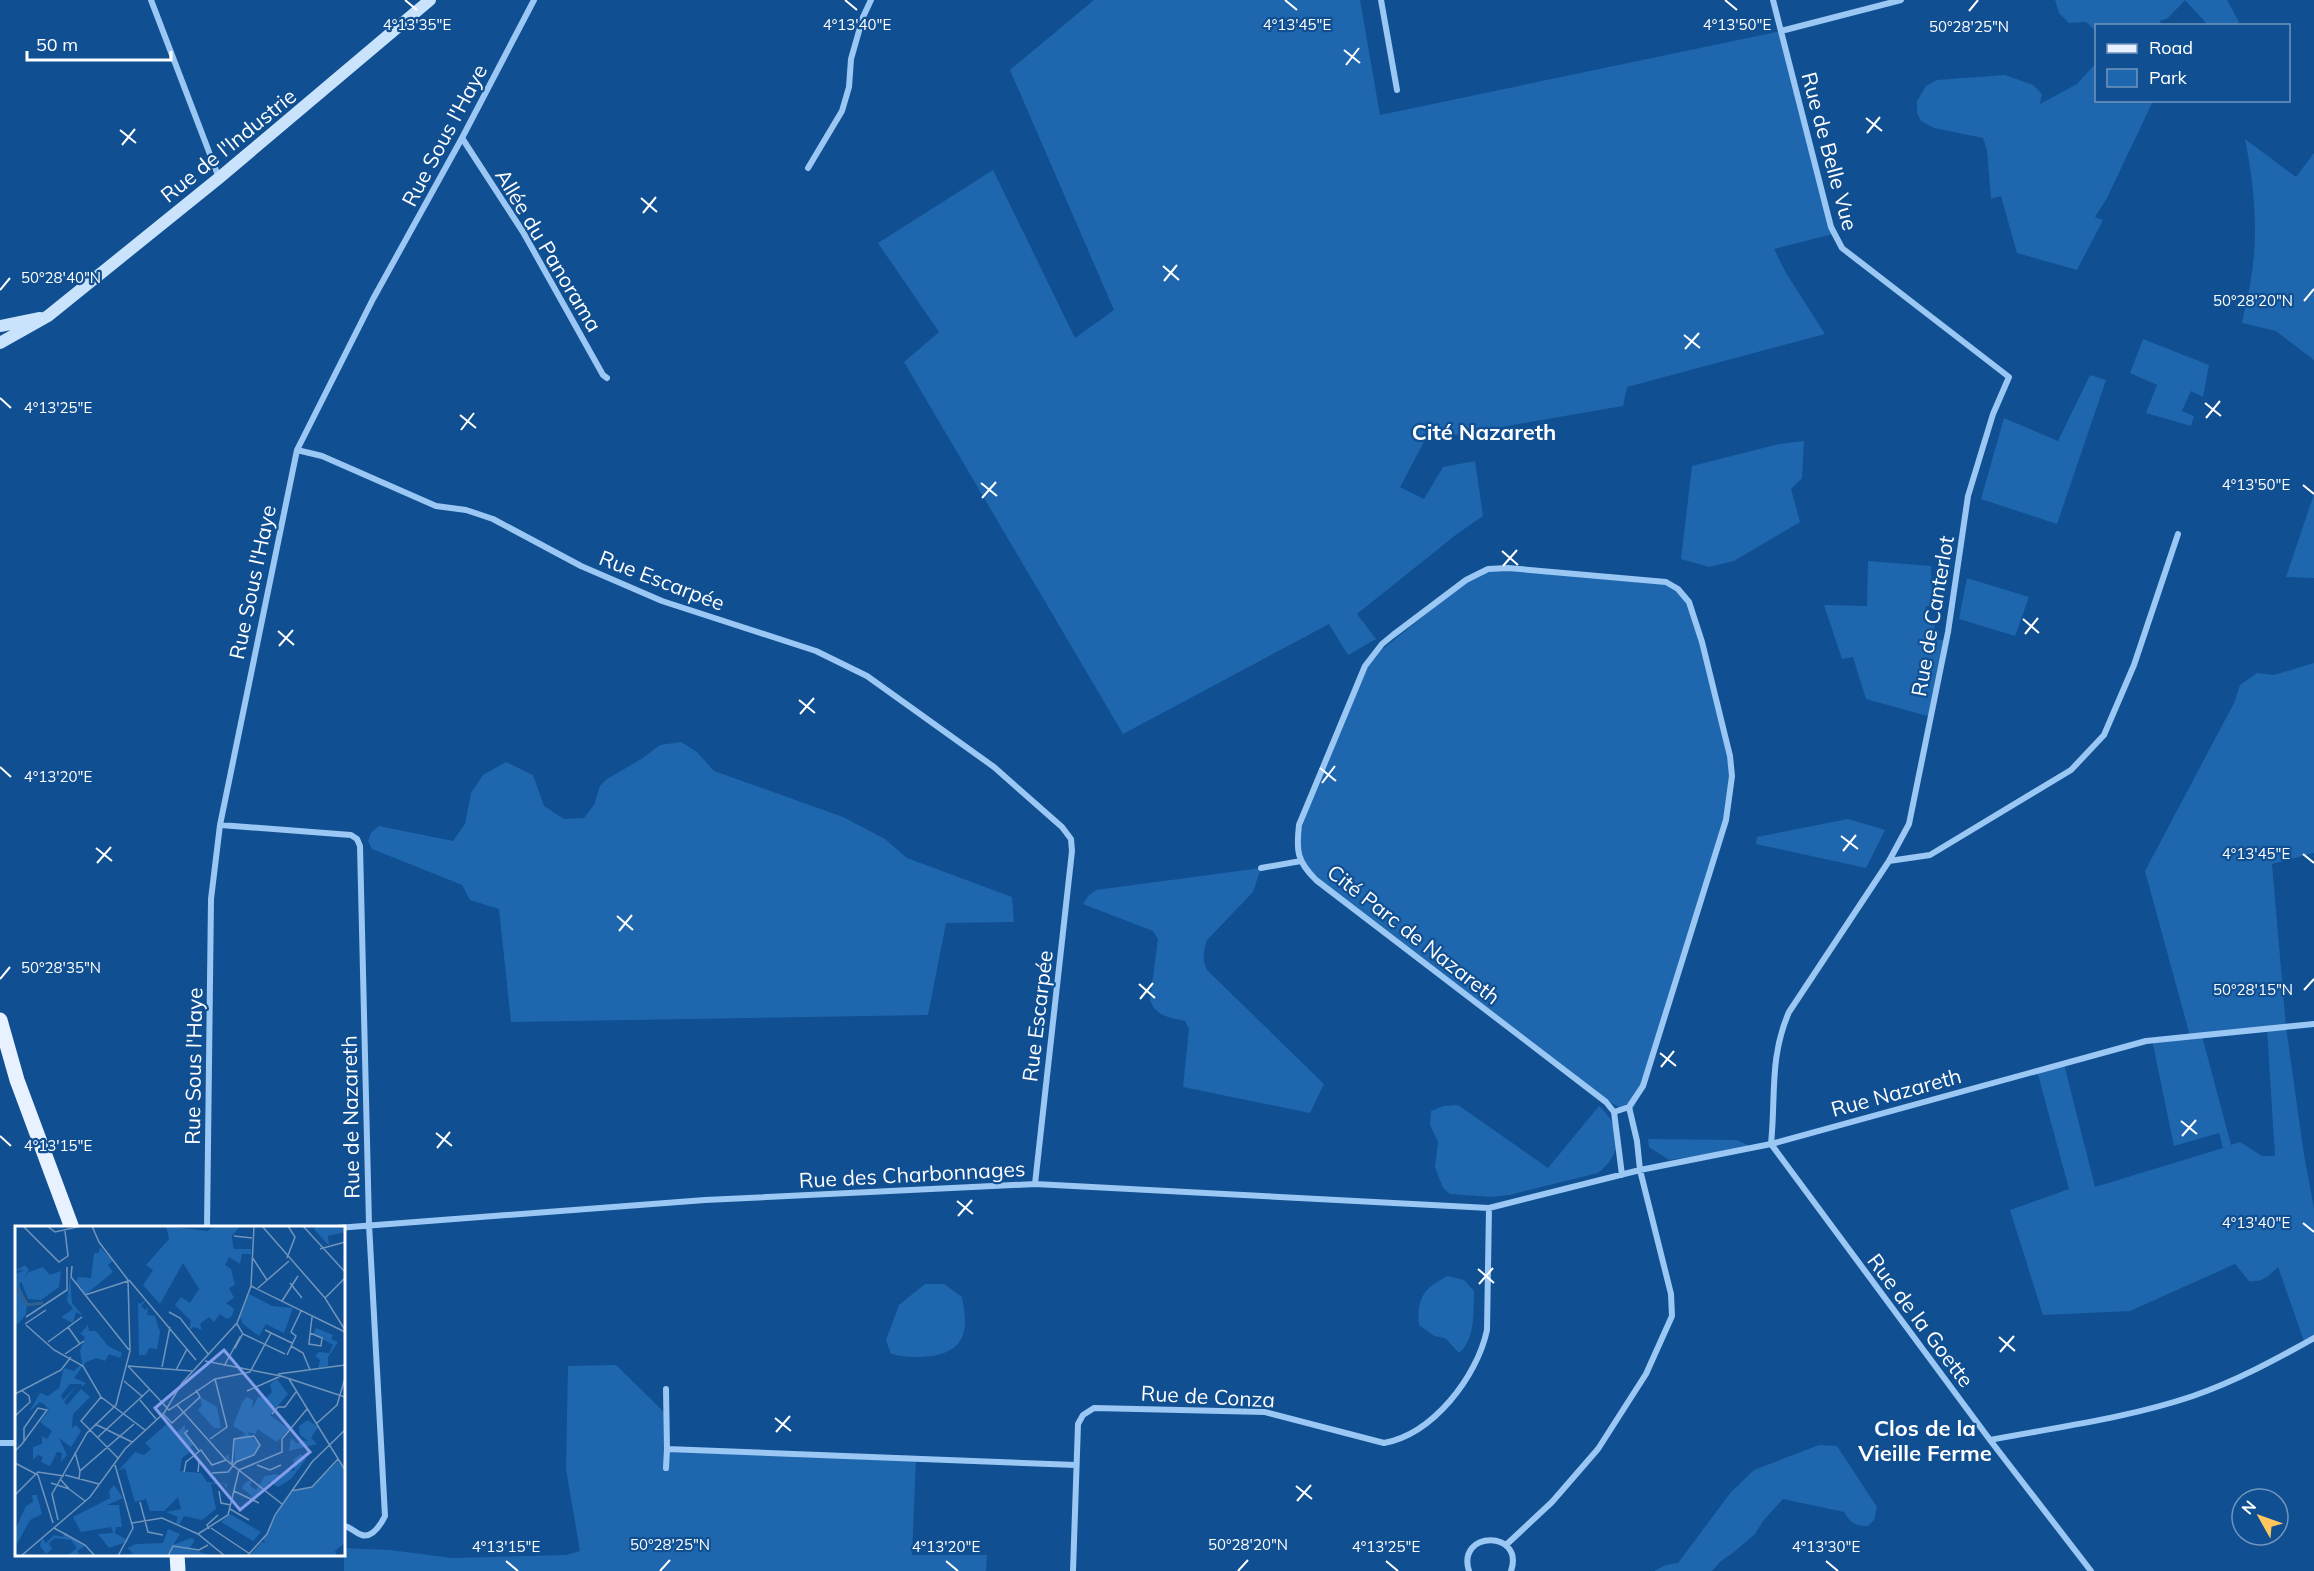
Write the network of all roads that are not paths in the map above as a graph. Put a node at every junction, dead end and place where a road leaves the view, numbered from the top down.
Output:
1 (151, 0) edge
2 (430, 0) edge
3 (534, 0) edge
4 (871, 0) edge
5 (1381, 0) edge
6 (1773, 0) edge
7 (1901, 0) edge
8 (1781, 31) junction
9 (1397, 90) dead end
10 (462, 138) junction
11 (808, 168) dead end
12 (219, 178) junction
13 (48, 316) junction
14 (0, 321) edge
15 (24, 321) junction
16 (0, 326) edge
17 (0, 343) edge
18 (2009, 377) joint
19 (608, 378) dead end
20 (297, 450) junction
21 (2178, 534) dead end
22 (220, 825) junction
23 (1300, 861) junction
24 (1889, 861) junction
25 (1261, 868) dead end
26 (0, 1020) edge
27 (2314, 1024) edge
28 (1629, 1107) junction
29 (1614, 1112) junction
30 (1771, 1144) junction
31 (1640, 1170) junction
32 (1622, 1174) junction
33 (1035, 1184) junction
34 (1489, 1208) junction
35 (369, 1224) junction
36 (72, 1226) edge
37 (207, 1226) edge
38 (345, 1226) edge
39 (2314, 1338) edge
40 (666, 1389) dead end
41 (1990, 1440) junction
42 (667, 1449) junction
43 (1076, 1465) junction
44 (666, 1468) dead end
45 (345, 1526) edge
46 (1506, 1545) junction
47 (177, 1556) edge
48 (178, 1571) edge
49 (1073, 1571) edge
50 (1469, 1571) edge
51 (1511, 1571) edge
52 (2091, 1571) edge

1 - 12 street
2 - 12 street, Rue de l'Industrie
3 - 10 street, Rue Sous l'Haye
4 - 11 street
5 - 9 street
6 - 8 street, Rue de Belle Vue
7 - 8 street
8 - 18 street, Rue de Belle Vue
10 - 19 street, Allée du Panorama
10 - 20 street, Rue Sous l'Haye
12 - 13 street, Rue de l'Industrie
13 - 15 street, Rue de l'Industrie
13 - 17 street, Rue de l'Industrie
14 - 15 street, Rue de l'Industrie
15 - 16 street, Rue de l'Industrie
18 - 24 street, Rue de Canterlot
20 - 22 street, Rue Sous l'Haye
20 - 33 street, Rue Escarpée
21 - 24 street
22 - 35 street, Rue de Nazareth
22 - 37 street, Rue Sous l'Haye
23 - 25 street
23 - 28 street, Cité Parc de Nazareth
23 - 29 street, Cité Parc de Nazareth
24 - 30 street, Rue de Canterlot
26 - 36 main road
27 - 30 street, Rue Nazareth
28 - 29 street
28 - 31 street
29 - 32 street
30 - 31 street, Rue Nazareth
30 - 41 street, Rue de la Goette
31 - 32 street, Rue Nazareth
31 - 46 street
32 - 34 street, Rue Nazareth
33 - 34 street, Rue des Charbonnages
33 - 35 street, Rue des Charbonnages
34 - 43 street, Rue de Conza
35 - 38 street, Rue des Charbonnages
35 - 45 street, Rue de Nazareth
39 - 41 street
40 - 42 street
41 - 52 street, Rue de la Goette
42 - 43 street
42 - 44 street
43 - 49 street, Rue de Conza
46 - 50 street
46 - 51 street
47 - 48 main road

